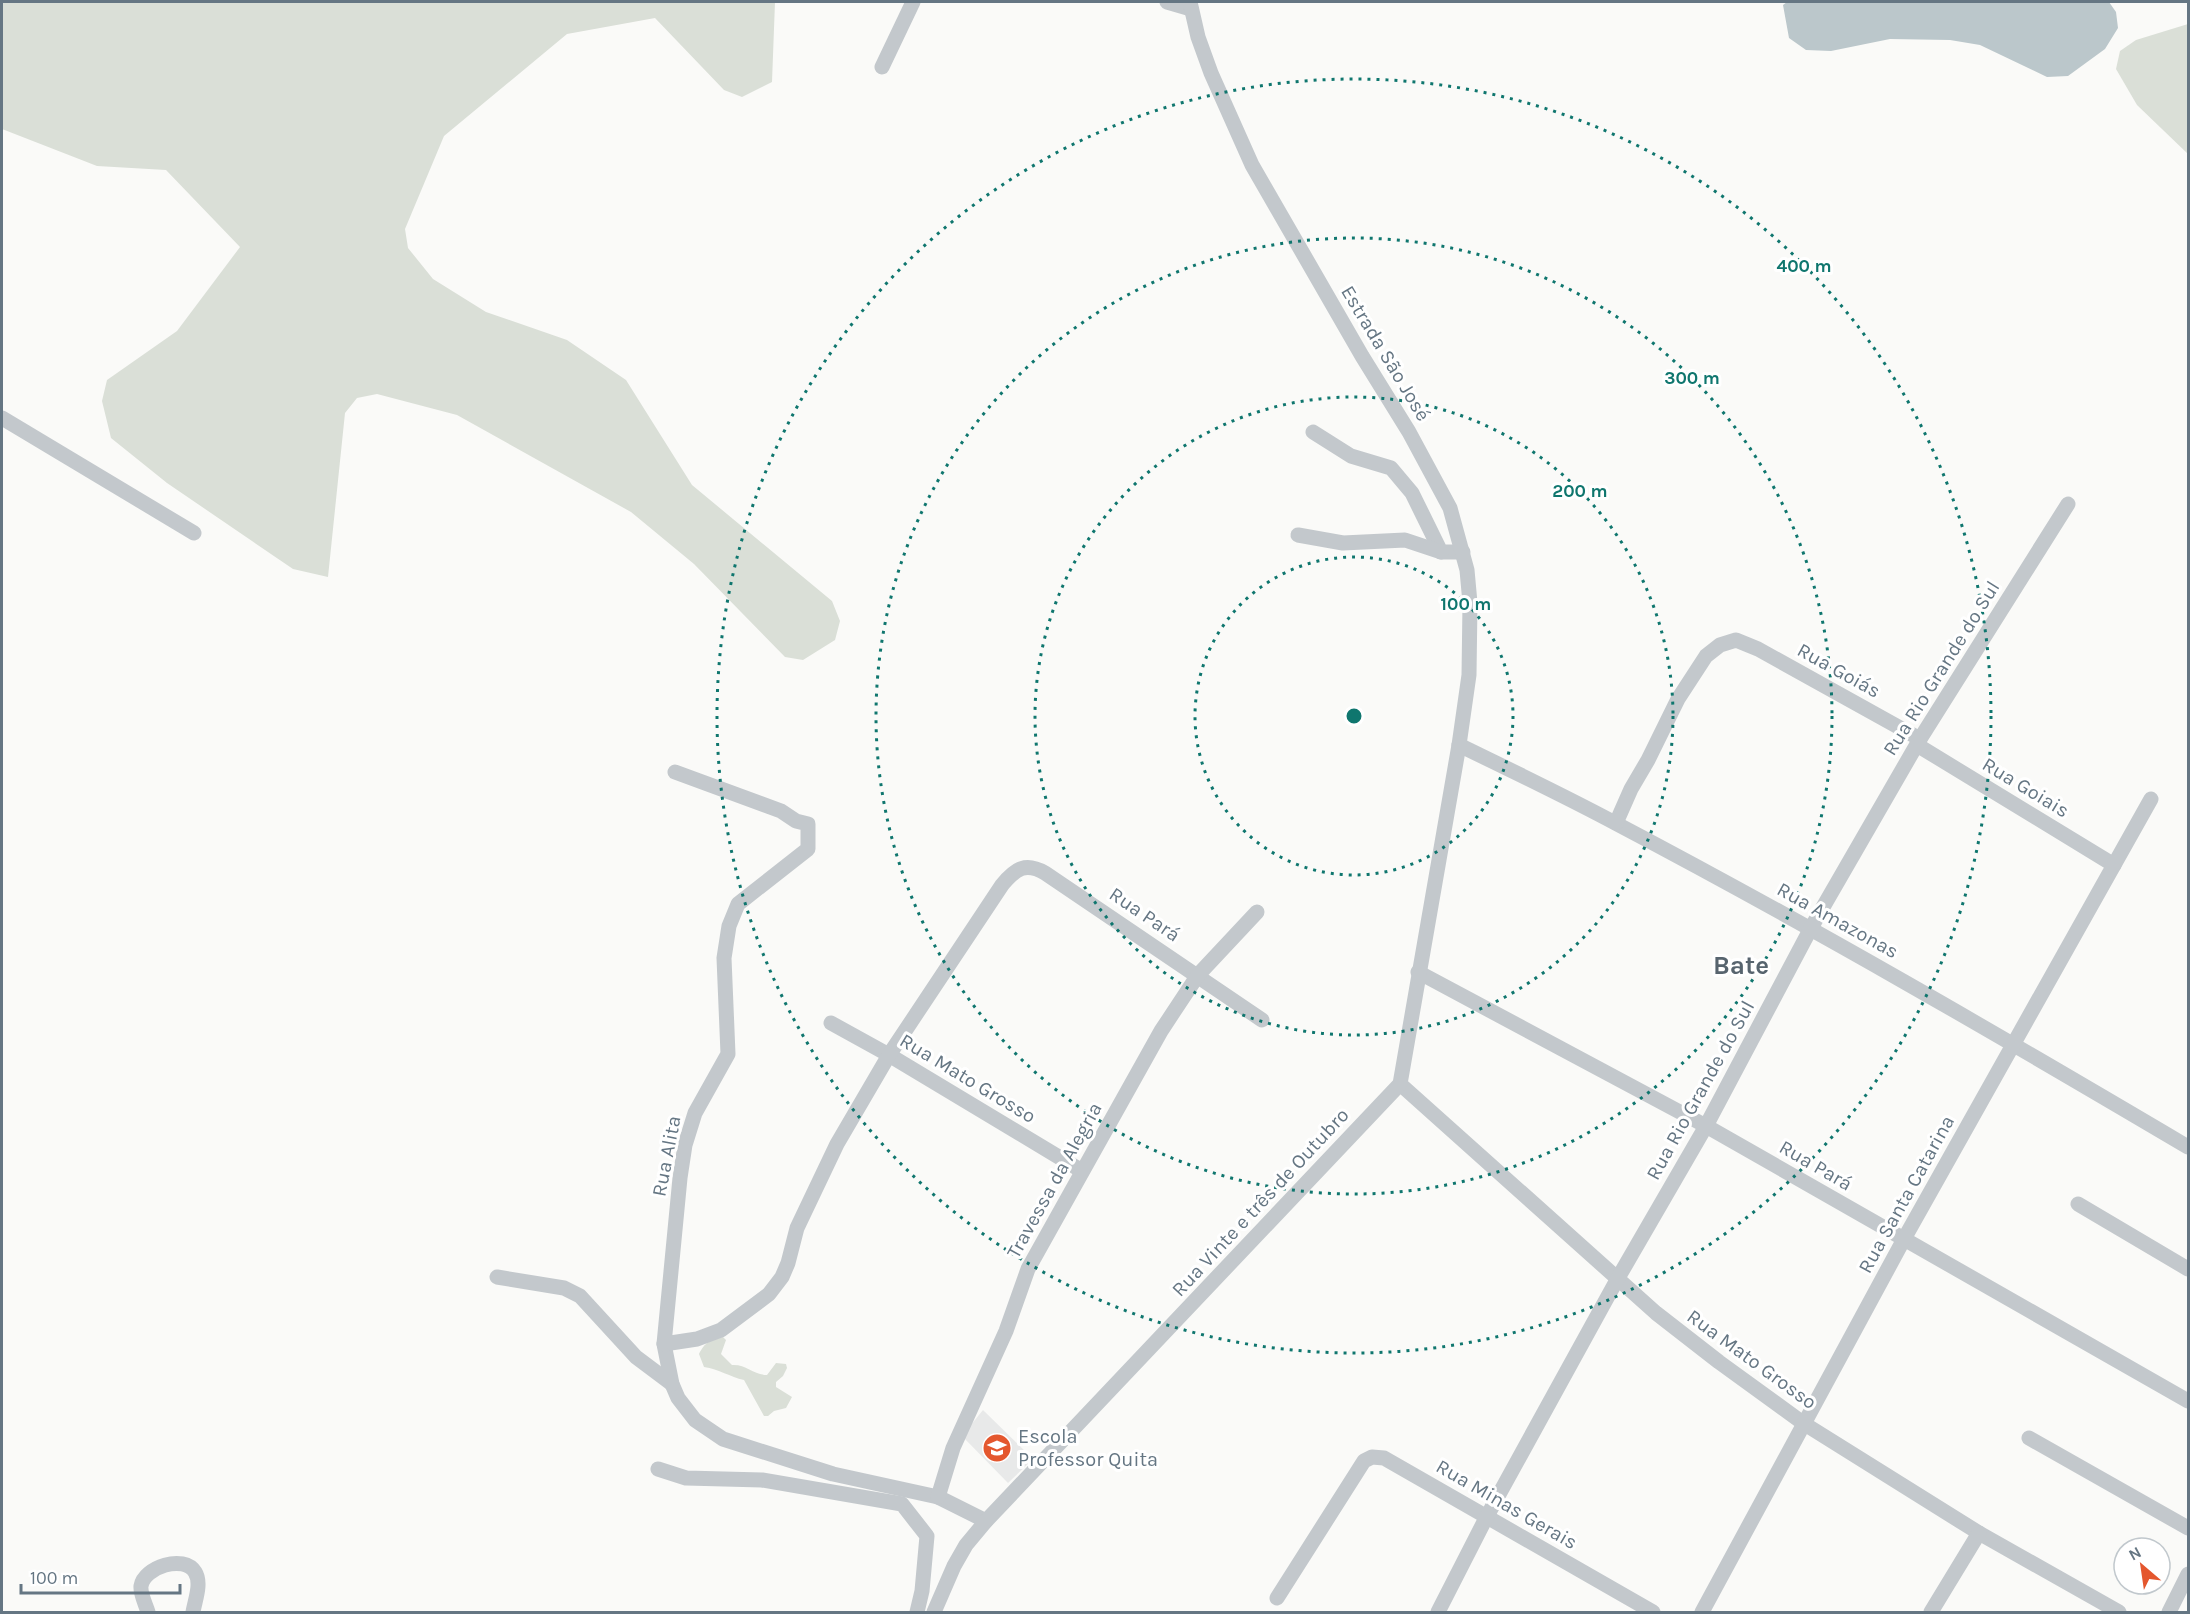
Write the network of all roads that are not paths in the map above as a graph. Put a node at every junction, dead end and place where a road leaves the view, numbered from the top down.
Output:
1 (913, 2) edge
2 (1167, 2) edge
3 (1191, 5) edge
4 (882, 68) dead end
5 (2, 418) edge
6 (1312, 432) dead end
7 (2068, 504) dead end
8 (194, 533) dead end
9 (1298, 535) dead end
10 (1441, 552) junction
11 (1463, 552) junction
12 (1918, 742) junction
13 (1459, 745) junction
14 (675, 772) dead end
15 (2151, 799) dead end
16 (1616, 823) junction
17 (2114, 865) junction
18 (1257, 912) dead end
19 (1811, 928) junction
20 (1418, 972) junction
21 (1198, 975) junction
22 (1262, 1020) dead end
23 (831, 1023) dead end
24 (2014, 1044) junction
25 (889, 1055) junction
26 (1400, 1084) junction
27 (1706, 1126) junction
28 (2188, 1148) edge
29 (1082, 1171) junction
30 (2078, 1204) dead end
31 (1904, 1239) junction
32 (2188, 1269) edge
33 (497, 1277) dead end
34 (1618, 1278) junction
35 (664, 1344) junction
36 (672, 1384) junction
37 (2188, 1401) edge
38 (1803, 1423) junction
39 (2029, 1438) dead end
40 (658, 1469) dead end
41 (938, 1497) junction
42 (1486, 1518) junction
43 (986, 1521) junction
44 (2188, 1528) edge
45 (1979, 1533) junction
46 (2188, 1574) edge
47 (1277, 1598) dead end
48 (148, 1612) edge
49 (193, 1612) edge
50 (917, 1612) edge
51 (934, 1612) edge
52 (1438, 1612) edge
53 (1653, 1612) edge
54 (1702, 1612) edge
55 (1931, 1612) edge
56 (2119, 1612) edge
57 (2169, 1612) edge

1 - 4 street
2 - 3 street
3 - 11 street, Estrada São José
5 - 8 street
6 - 10 street
7 - 12 street, Rua Rio Grande do Sul
9 - 10 street
10 - 11 street
11 - 13 street, Estrada São José
12 - 16 street, Rua Goiás
12 - 17 street, Rua Goiais
12 - 19 street, Rua Rio Grande do Sul
13 - 16 street, Rua Amazonas
13 - 20 street
14 - 35 street, Rua Alita
15 - 17 street, Rua Santa Catarina
16 - 19 street, Rua Amazonas
17 - 24 street, Rua Santa Catarina
18 - 21 street, Travessa da Alegria
19 - 24 street, Rua Amazonas
19 - 27 street, Rua Rio Grande do Sul
20 - 26 street
20 - 27 street, Rua Pará
21 - 22 street, Rua Pará
21 - 25 street, Rua Pará
21 - 29 street, Travessa da Alegria
23 - 25 street, Rua Mato Grosso
24 - 28 street, Rua Amazonas
24 - 31 street, Rua Santa Catarina
25 - 29 street, Rua Mato Grosso
25 - 35 street
26 - 34 street, Rua Mato Grosso
26 - 43 street, Rua Vinte e três de Outubro
27 - 31 street, Rua Pará
27 - 34 street, Rua Rio Grande do Sul
29 - 41 street, Travessa da Alegria
30 - 32 street
31 - 37 street, Rua Pará
31 - 38 street, Rua Santa Catarina
33 - 36 street
34 - 38 street, Rua Mato Grosso
34 - 42 street, Rua Rio Grande do Sul
35 - 36 street, Rua Alita
36 - 41 street, Rua Alita
38 - 45 street, Rua Mato Grosso
38 - 54 street, Rua Santa Catarina
39 - 44 street
40 - 50 street
41 - 43 street, Rua Alita
42 - 47 street, Rua Minas Gerais
42 - 52 street, Rua Rio Grande do Sul
42 - 53 street, Rua Minas Gerais
43 - 51 street, Rua Vinte e três de Outubro
45 - 55 street
45 - 56 street, Rua Mato Grosso
46 - 57 street
48 - 49 street

